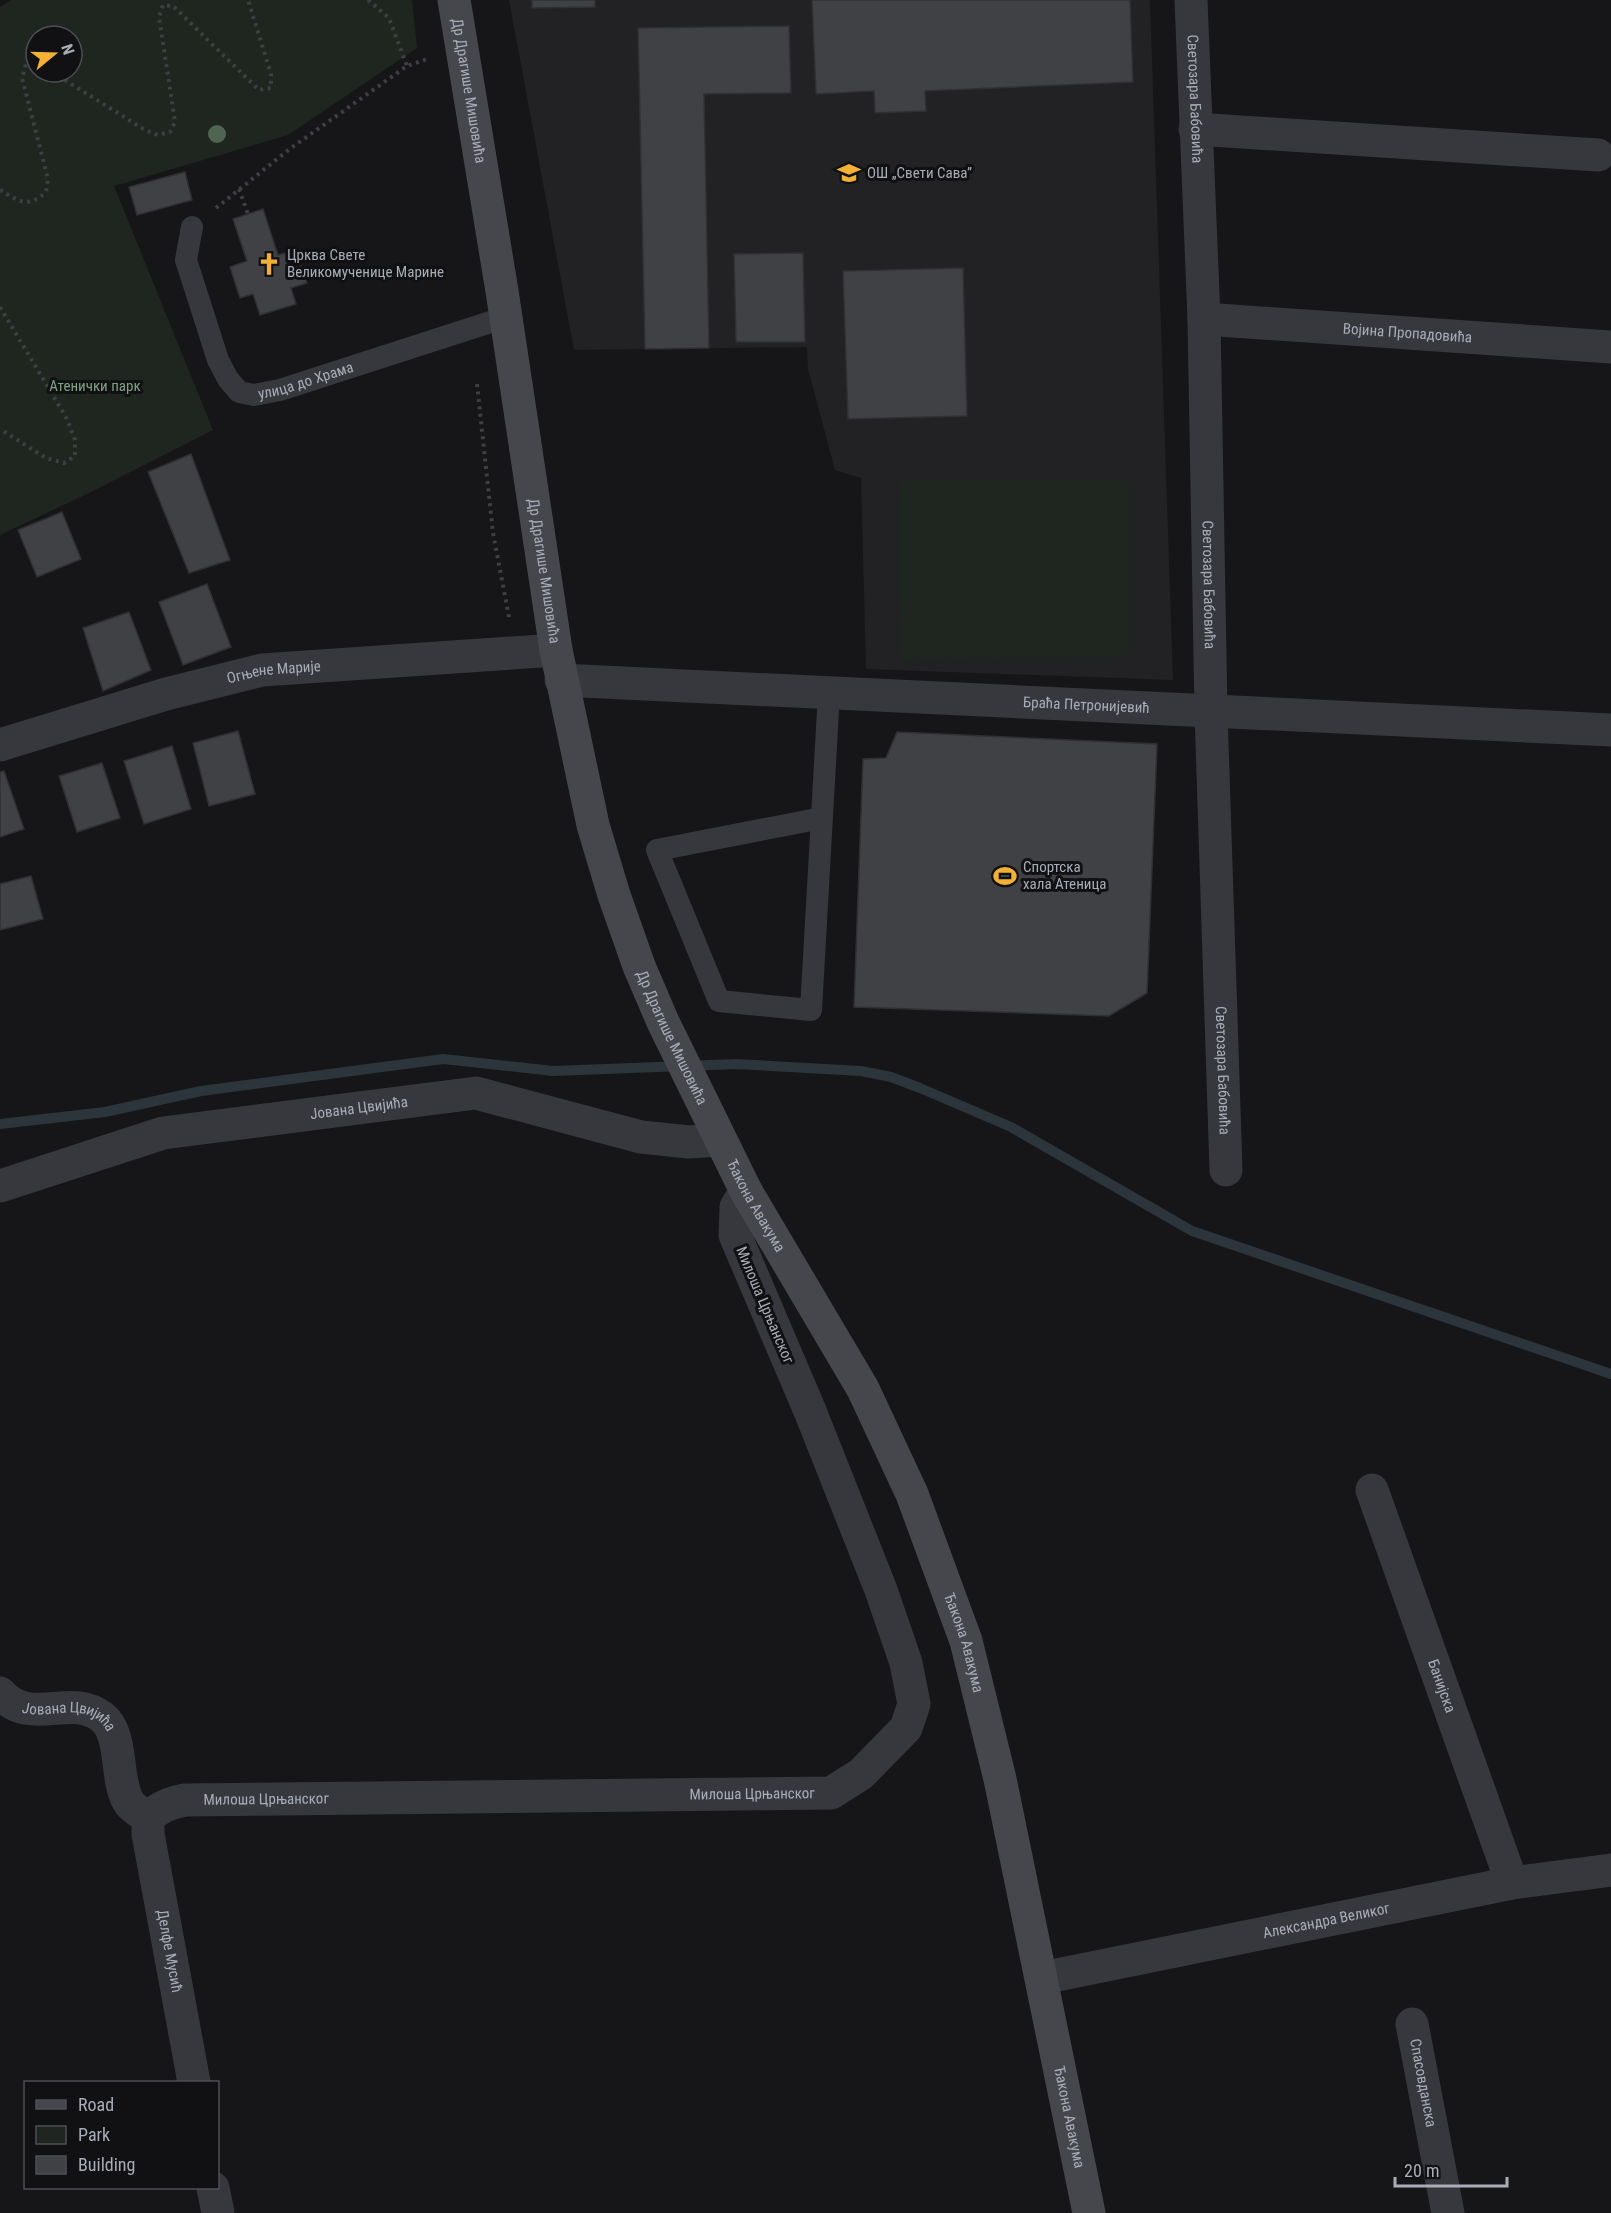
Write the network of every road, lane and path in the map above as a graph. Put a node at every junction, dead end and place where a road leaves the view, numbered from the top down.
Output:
1 (248, 0) edge
2 (368, 0) edge
3 (454, 0) edge
4 (1191, 0) edge
5 (429, 58) dead end
6 (407, 66) junction
7 (24, 71) edge
8 (71, 84) edge
9 (1195, 129) junction
10 (1598, 155) dead end
11 (239, 189) junction
12 (0, 190) edge
13 (248, 214) dead end
14 (192, 227) joint
15 (0, 307) edge
16 (506, 317) junction
17 (1204, 319) junction
18 (1611, 347) edge
19 (0, 429) edge
20 (559, 665) junction
21 (829, 693) junction
22 (1211, 712) junction
23 (1611, 730) edge
24 (0, 745) edge
25 (822, 818) junction
26 (715, 1130) junction
27 (1226, 1170) dead end
28 (0, 1186) edge
29 (746, 1191) junction
30 (1372, 1490) dead end
31 (0, 1693) edge
32 (148, 1818) junction
33 (1611, 1870) edge
34 (1512, 1883) junction
35 (1042, 1978) junction
36 (1412, 2024) dead end
37 (194, 2081) edge
38 (213, 2189) edge
39 (218, 2213) edge
40 (1089, 2213) edge
41 (1448, 2213) edge

1 - 8 path
2 - 6 path
3 - 16 main road, Др Драгише Мишовића
4 - 9 street, Светозара Бабовића
5 - 6 path
6 - 11 path
7 - 12 path
9 - 10 street
9 - 17 street, Светозара Бабовића
11 - 13 path
11 - 14 path
14 - 16 lane, улица до Храма
15 - 19 path
16 - 20 main road, Др Драгише Мишовића
17 - 18 street, Војина Пропадовића
17 - 22 street, Светозара Бабовића
20 - 21 street, Браћа Петронијевић
20 - 24 street, Огњене Марије
20 - 26 main road, Др Драгише Мишовића
21 - 22 street, Браћа Петронијевић
21 - 25 lane
22 - 23 street, Браћа Петронијевић
22 - 27 street, Светозара Бабовића
25 - 25 lane
26 - 28 street, Јована Цвијића
26 - 29 main road, Ђакона Авакума
29 - 32 street, Милоша Црњанског
29 - 35 main road, Ђакона Авакума
30 - 34 street, Банијска
31 - 32 street, Јована Цвијића
32 - 37 street, Делфе Мусић
33 - 34 street, Александра Великог
34 - 35 street, Александра Великог
35 - 40 main road, Ђакона Авакума
36 - 41 street, Спасовданска
38 - 39 street

